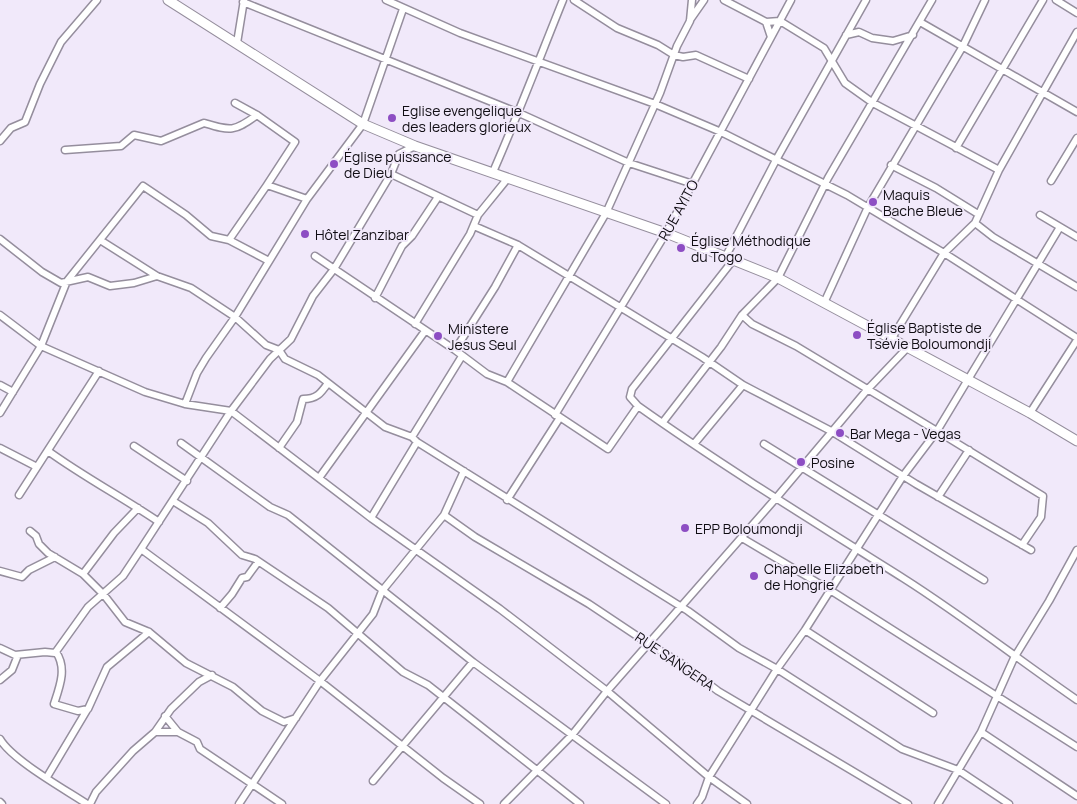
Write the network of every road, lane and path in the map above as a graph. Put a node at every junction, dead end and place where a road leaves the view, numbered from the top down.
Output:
1 (97, 0) edge
2 (386, 0) edge
3 (563, 0) edge
4 (574, 0) edge
5 (692, 0) edge
6 (704, 0) edge
7 (726, 0) edge
8 (791, 0) edge
9 (866, 0) edge
10 (932, 0) edge
11 (985, 0) edge
12 (1043, 0) edge
13 (1056, 0) edge
14 (173, 1) edge
15 (244, 1) edge
16 (403, 9) junction
17 (1077, 13) edge
18 (690, 21) junction
19 (780, 21) junction
20 (766, 22) junction
21 (920, 22) junction
22 (1077, 32) edge
23 (846, 34) junction
24 (913, 35) junction
25 (771, 37) junction
26 (237, 44) junction
27 (963, 46) junction
28 (674, 55) junction
29 (386, 60) junction
30 (538, 60) junction
31 (831, 61) junction
32 (1003, 70) junction
33 (749, 79) junction
34 (1043, 94) junction
35 (873, 102) junction
36 (235, 103) dead end
37 (654, 104) junction
38 (1077, 112) edge
39 (520, 113) junction
40 (257, 115) junction
41 (363, 124) junction
42 (914, 126) junction
43 (721, 132) junction
44 (1077, 138) edge
45 (0, 141) edge
46 (415, 146) junction
47 (956, 148) junction
48 (65, 150) dead end
49 (776, 160) junction
50 (630, 162) junction
51 (892, 165) junction
52 (999, 170) junction
53 (493, 172) junction
54 (391, 174) junction
55 (508, 178) junction
56 (1051, 181) dead end
57 (267, 184) junction
58 (693, 184) junction
59 (825, 184) junction
60 (438, 197) junction
61 (307, 199) junction
62 (868, 207) junction
63 (606, 213) junction
64 (978, 214) junction
65 (478, 215) junction
66 (1040, 216) dead end
67 (975, 223) junction
68 (474, 226) junction
69 (1060, 227) junction
70 (666, 233) junction
71 (1076, 234) edge
72 (0, 239) edge
73 (100, 240) junction
74 (229, 240) junction
75 (518, 246) junction
76 (944, 253) junction
77 (315, 256) dead end
78 (730, 258) junction
79 (269, 262) junction
80 (1038, 263) junction
81 (334, 270) junction
82 (157, 276) junction
83 (568, 277) junction
84 (778, 278) junction
85 (66, 282) junction
86 (1077, 287) edge
87 (375, 298) junction
88 (1016, 298) junction
89 (824, 303) junction
90 (621, 307) junction
91 (0, 315) edge
92 (742, 315) junction
93 (235, 317) junction
94 (415, 324) junction
95 (425, 331) junction
96 (671, 338) junction
97 (892, 338) junction
98 (1077, 339) edge
99 (41, 346) junction
100 (908, 347) junction
101 (279, 350) junction
102 (455, 350) junction
103 (462, 356) junction
104 (709, 362) junction
105 (99, 371) junction
106 (968, 380) junction
107 (507, 382) junction
108 (328, 383) junction
109 (0, 385) edge
110 (743, 385) junction
111 (867, 390) junction
112 (13, 392) junction
113 (185, 404) junction
114 (638, 406) junction
115 (231, 411) junction
116 (367, 411) junction
117 (0, 413) edge
118 (1030, 413) junction
119 (557, 417) junction
120 (663, 422) junction
121 (831, 431) junction
122 (937, 431) junction
123 (412, 436) junction
124 (1077, 441) edge
125 (417, 442) junction
126 (181, 443) dead end
127 (694, 444) junction
128 (764, 444) dead end
129 (134, 446) dead end
130 (0, 448) edge
131 (279, 448) junction
132 (969, 450) junction
133 (48, 451) junction
134 (202, 458) junction
135 (37, 467) junction
136 (802, 467) junction
137 (464, 471) junction
138 (903, 476) junction
139 (319, 478) junction
140 (187, 481) junction
141 (19, 495) dead end
142 (777, 497) junction
143 (938, 497) junction
144 (508, 500) junction
145 (173, 501) junction
146 (138, 508) junction
147 (879, 514) junction
148 (444, 515) junction
149 (370, 518) junction
150 (160, 522) junction
151 (30, 531) dead end
152 (742, 538) junction
153 (1022, 545) junction
154 (857, 548) junction
155 (141, 549) junction
156 (415, 550) junction
157 (1031, 550) dead end
158 (1077, 550) edge
159 (55, 556) junction
160 (258, 562) junction
161 (0, 571) edge
162 (83, 574) junction
163 (984, 580) dead end
164 (382, 590) junction
165 (830, 590) junction
166 (104, 595) junction
167 (681, 606) junction
168 (220, 608) junction
169 (805, 630) junction
170 (149, 632) junction
171 (357, 634) junction
172 (649, 644) junction
173 (0, 648) edge
174 (56, 652) junction
175 (18, 655) junction
176 (1014, 658) junction
177 (474, 662) junction
178 (777, 669) junction
179 (212, 675) junction
180 (0, 680) edge
181 (320, 681) junction
182 (607, 690) junction
183 (996, 695) junction
184 (443, 696) junction
185 (1077, 700) edge
186 (87, 710) junction
187 (752, 710) junction
188 (933, 713) dead end
189 (165, 716) junction
190 (296, 718) junction
191 (155, 732) junction
192 (178, 732) junction
193 (981, 732) junction
194 (572, 735) junction
195 (0, 739) edge
196 (403, 744) junction
197 (1077, 747) edge
198 (535, 770) junction
199 (958, 770) junction
200 (709, 777) junction
201 (47, 778) junction
202 (374, 781) dead end
203 (253, 784) junction
204 (1077, 796) edge
205 (89, 804) edge
206 (239, 804) edge
207 (282, 804) edge
208 (480, 804) edge
209 (504, 804) edge
210 (580, 804) edge
211 (666, 804) edge
212 (697, 804) edge
213 (747, 804) edge
214 (908, 804) edge
215 (938, 804) edge
216 (1009, 804) edge

1 - 45 street
2 - 16 street
3 - 30 street
4 - 28 street
5 - 18 street
6 - 18 street
7 - 20 street
8 - 19 street, RUE AYITO
9 - 23 street
10 - 21 street
11 - 27 street
12 - 32 street
13 - 17 street
14 - 26 street
15 - 26 street
15 - 29 street
16 - 29 street
16 - 30 street
18 - 28 street
19 - 20 street
19 - 25 street, RUE AYITO
19 - 31 street
20 - 25 street
21 - 24 street
21 - 27 street
22 - 34 street
23 - 24 street
23 - 31 street
24 - 35 street
25 - 33 street, RUE AYITO
26 - 41 street
27 - 32 street
27 - 42 street
28 - 33 street
28 - 37 street
29 - 39 street
29 - 41 street
30 - 37 street
30 - 39 street
31 - 35 street
31 - 49 street
32 - 34 street
32 - 47 street
33 - 43 street, RUE AYITO
34 - 38 street
34 - 52 street
35 - 42 street
35 - 59 street
36 - 40 street
37 - 43 street
37 - 50 street
39 - 50 street
39 - 53 street
40 - 48 street
40 - 57 street
41 - 46 street
41 - 61 street
42 - 47 street
42 - 51 street
43 - 49 street
43 - 58 street, RUE AYITO
44 - 56 street
46 - 53 street
46 - 54 street
47 - 52 street
49 - 59 street
49 - 78 street
50 - 58 street
50 - 63 street
51 - 62 street
51 - 64 street
52 - 64 street
53 - 55 street
54 - 60 street
54 - 81 street
55 - 63 street
55 - 65 street
57 - 61 street
57 - 74 street
58 - 70 street, RUE AYITO
59 - 62 street
59 - 84 street
60 - 65 street
60 - 87 street
61 - 79 street
62 - 76 street
62 - 89 street
63 - 70 street
63 - 83 street
64 - 67 street
65 - 68 street
66 - 69 street
67 - 76 street
67 - 80 street
68 - 75 street
68 - 94 street
69 - 71 street
69 - 80 street
70 - 78 street
70 - 90 street, RUE AYITO
72 - 85 street
73 - 74 street
73 - 82 street
73 - 85 street
74 - 79 street
75 - 83 street
75 - 102 street
76 - 88 street
76 - 97 street
77 - 81 street
78 - 84 street
78 - 96 street
79 - 93 street
80 - 86 street
80 - 88 street
81 - 87 street
81 - 101 street
82 - 85 street
82 - 93 street
83 - 90 street
83 - 107 street
84 - 89 street
84 - 92 street
85 - 99 street
87 - 94 street
88 - 98 street
88 - 106 street
89 - 97 street
90 - 96 street
90 - 119 street, RUE AYITO
91 - 99 street
92 - 104 street
92 - 111 street
93 - 101 street
93 - 113 street
94 - 95 street
95 - 102 street
95 - 116 street
96 - 104 street
96 - 114 street
97 - 100 street
98 - 118 street
99 - 105 street
99 - 112 street
100 - 106 street
100 - 111 street
101 - 108 street
101 - 115 street
102 - 103 street
103 - 107 street
103 - 123 street
104 - 110 street
104 - 120 street
105 - 113 street
105 - 133 street
106 - 118 street
106 - 122 street
107 - 119 street
108 - 116 street
108 - 131 street
109 - 112 street
110 - 121 street
110 - 127 street
111 - 121 street
111 - 122 street
112 - 117 street
113 - 115 street
114 - 119 street
114 - 120 street
115 - 131 street
115 - 134 street
116 - 123 street
116 - 139 street
118 - 124 street
119 - 144 street, RUE AYITO
120 - 127 street
121 - 136 street
121 - 138 street
122 - 132 street
122 - 138 street
123 - 125 street
125 - 137 street
125 - 149 street
126 - 134 street
127 - 142 street
128 - 136 street
129 - 140 street
130 - 135 street
131 - 139 street
132 - 143 street
132 - 153 street
133 - 135 street
133 - 146 street
134 - 140 street
134 - 164 street
135 - 141 street
136 - 142 street
136 - 147 street
137 - 144 street
137 - 148 street
138 - 143 street
138 - 147 street
139 - 149 street
140 - 145 street
142 - 152 street
142 - 154 street
143 - 153 street
144 - 167 street
145 - 150 street
145 - 160 street
146 - 150 street
146 - 162 street
147 - 154 street
147 - 163 street
148 - 156 street
148 - 172 street, RUE SANGERA
149 - 156 street
150 - 155 street
151 - 159 street
152 - 165 street
152 - 167 street
153 - 157 street
154 - 165 street
154 - 176 street
155 - 166 street
155 - 168 street
156 - 164 street
156 - 182 street
158 - 176 street
159 - 161 street
159 - 162 street
160 - 168 street
160 - 171 street
162 - 166 street
164 - 171 street
164 - 177 street
165 - 169 street
165 - 183 street
166 - 170 street
166 - 174 street
167 - 172 street
167 - 178 street
168 - 181 street
169 - 178 street
169 - 188 street
170 - 179 street
170 - 186 street
171 - 181 street
171 - 184 street
172 - 182 street
172 - 187 street, RUE SANGERA
173 - 175 street
174 - 175 street
174 - 186 street
175 - 180 street
176 - 183 street
176 - 185 street
177 - 184 street
177 - 194 street
178 - 187 street
178 - 199 street
179 - 189 street
179 - 190 street
181 - 190 street
181 - 196 street
182 - 194 street
182 - 200 street
183 - 193 street
183 - 197 street
184 - 196 street
184 - 198 street
186 - 201 street
187 - 200 street
187 - 214 street, RUE SANGERA
189 - 191 street
189 - 192 street
190 - 203 street
191 - 192 street
191 - 205 street
192 - 203 street
193 - 199 street
193 - 204 street
194 - 198 street
194 - 211 street
195 - 201 street
196 - 202 street
196 - 208 street
198 - 209 street
198 - 210 street
199 - 215 street
199 - 216 street
200 - 212 street
200 - 213 street
201 - 205 street
203 - 206 street
203 - 207 street

